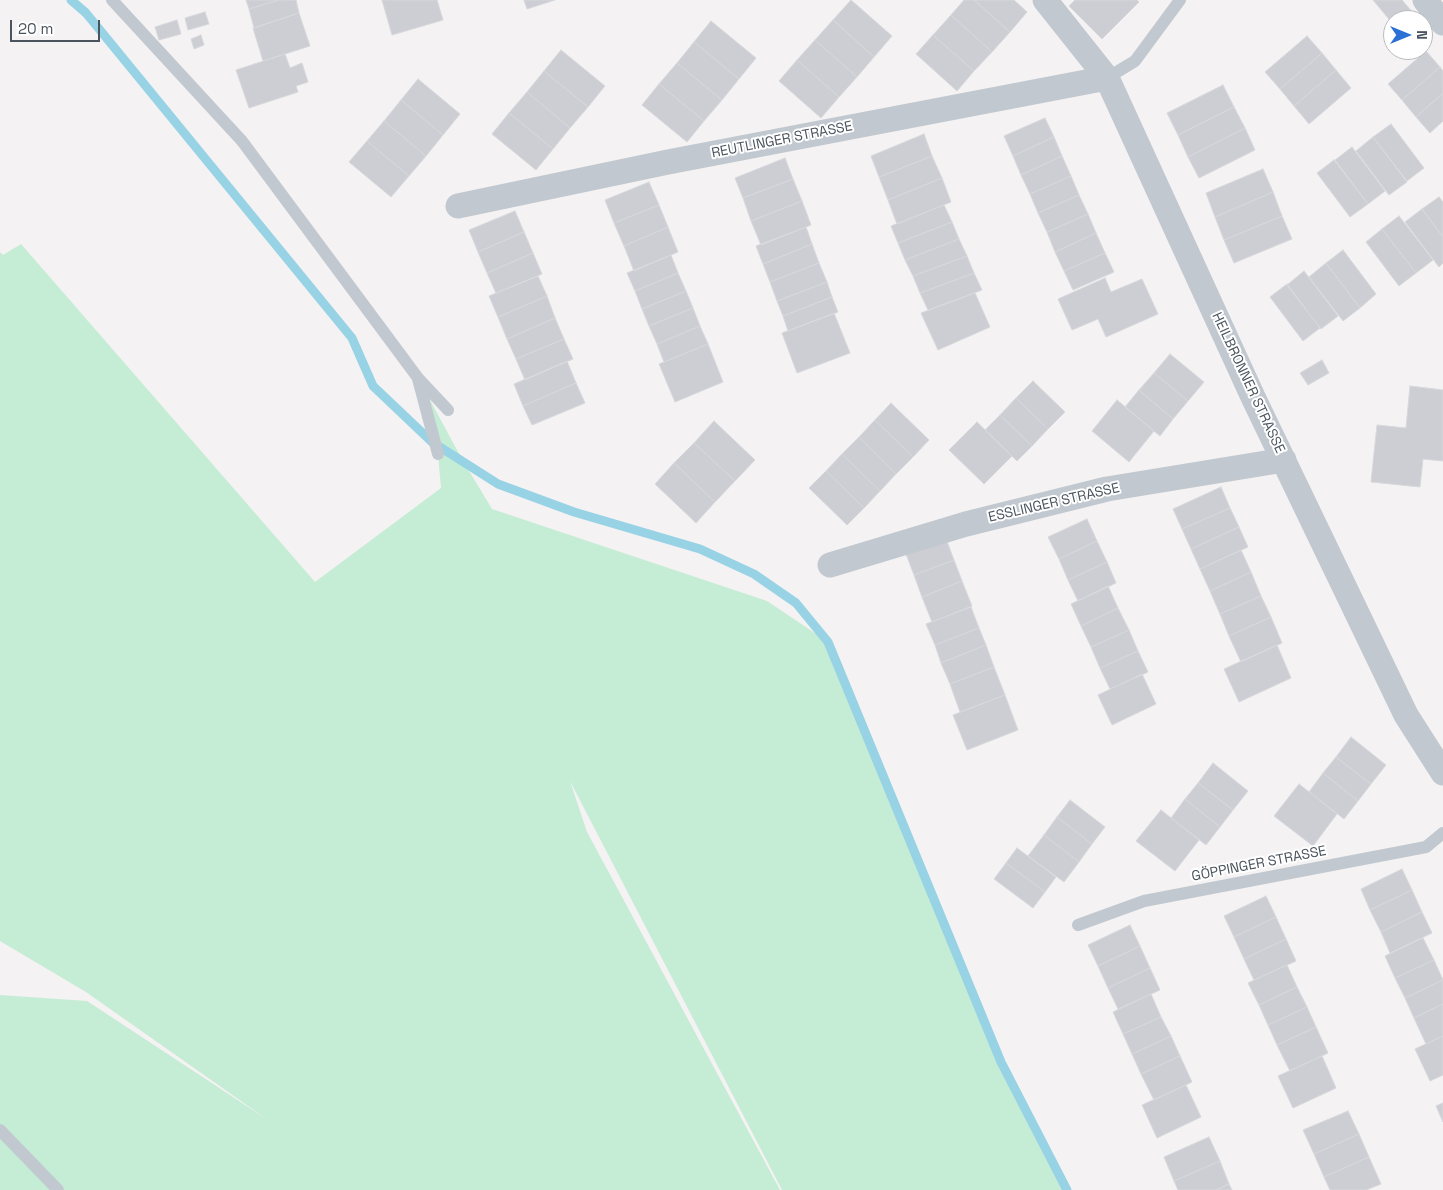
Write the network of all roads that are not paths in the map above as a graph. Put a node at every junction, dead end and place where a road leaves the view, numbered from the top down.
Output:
1 (112, 0) edge
2 (1046, 0) edge
3 (1180, 0) edge
4 (1425, 0) edge
5 (1443, 23) edge
6 (1107, 78) junction
7 (458, 206) dead end
8 (418, 378) junction
9 (448, 410) dead end
10 (438, 454) dead end
11 (1284, 460) junction
12 (830, 565) dead end
13 (1443, 773) edge
14 (1443, 833) edge
15 (1078, 925) dead end
16 (0, 1130) edge
17 (58, 1190) edge

1 - 8 lane
2 - 6 street, HEILBRONNER STRASSE
3 - 6 lane
4 - 5 street
6 - 7 street, REUTLINGER STRASSE
6 - 11 street, HEILBRONNER STRASSE
8 - 9 lane
8 - 10 lane
11 - 12 street, ESSLINGER STRASSE
11 - 13 street, HEILBRONNER STRASSE
14 - 15 lane, GÖPPINGER STRASSE
16 - 17 lane

